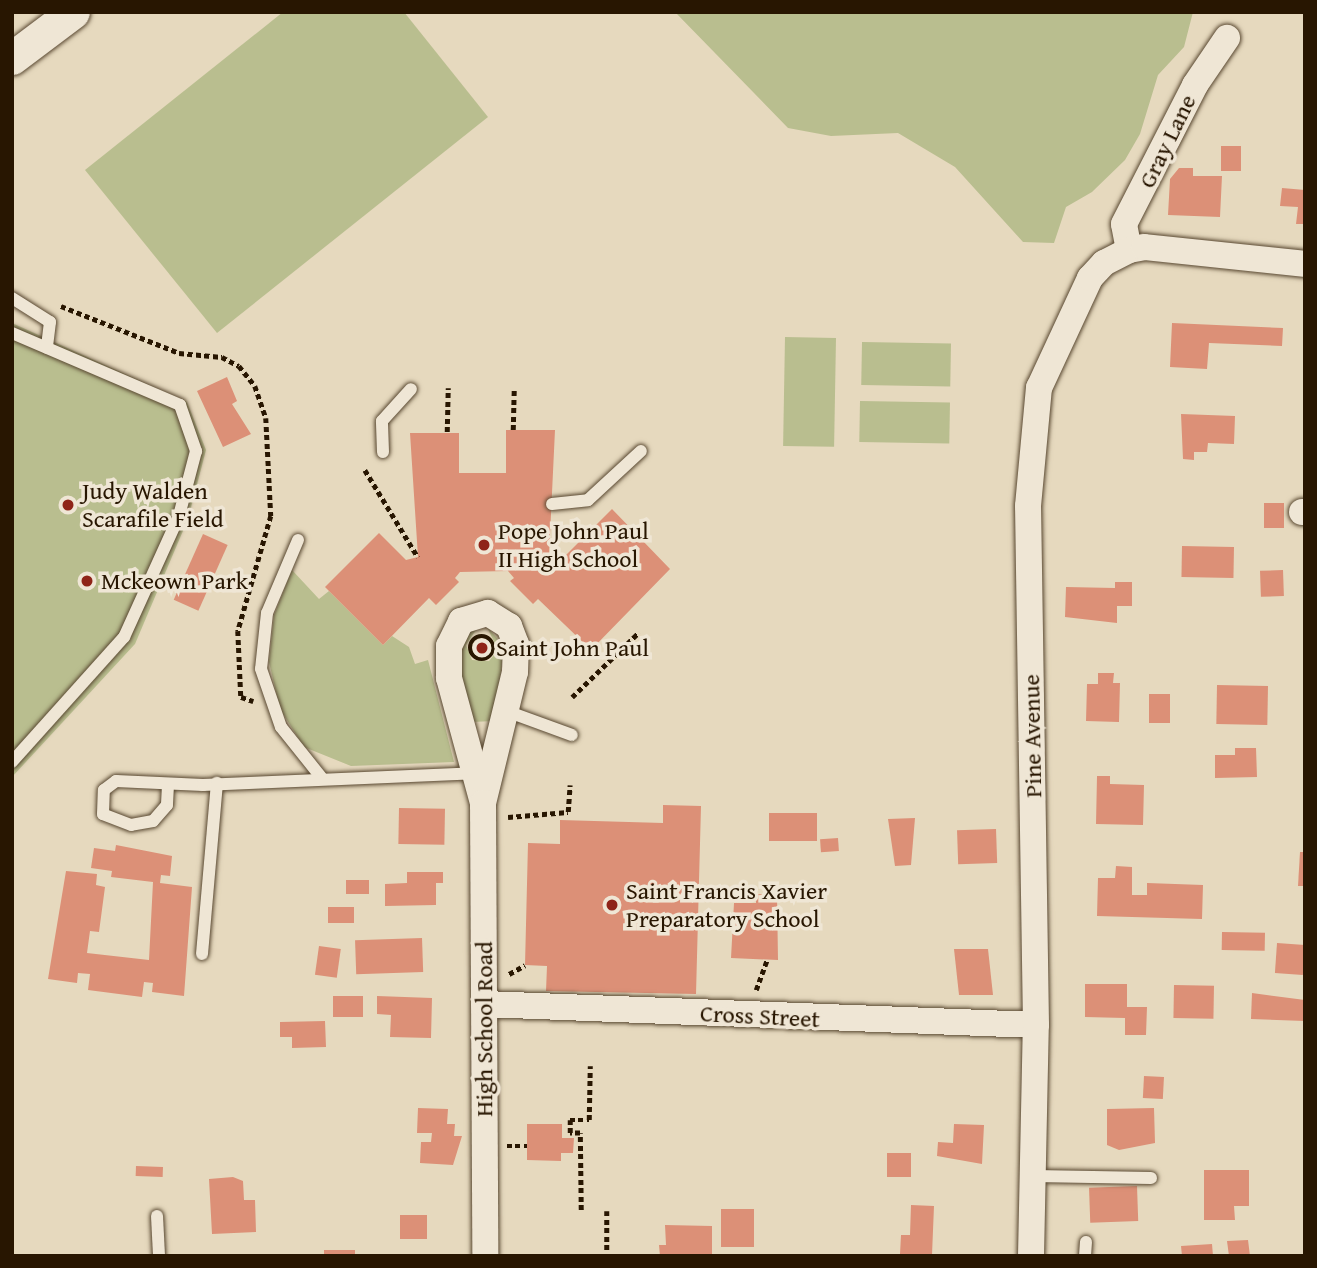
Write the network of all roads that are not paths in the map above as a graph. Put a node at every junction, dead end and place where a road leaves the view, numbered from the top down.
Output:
1 (72, 12) edge
2 (1227, 38) dead end
3 (12, 58) edge
4 (1129, 250) junction
5 (1305, 264) edge
6 (12, 298) edge
7 (12, 333) edge
8 (47, 348) junction
9 (411, 389) dead end
10 (641, 451) dead end
11 (383, 452) dead end
12 (552, 503) dead end
13 (298, 540) dead end
14 (506, 711) junction
15 (572, 735) dead end
16 (12, 762) edge
17 (474, 773) junction
18 (320, 777) junction
19 (217, 783) junction
20 (168, 785) junction
21 (491, 810) junction
22 (202, 954) dead end
23 (484, 1004) junction
24 (1036, 1025) junction
25 (1034, 1176) junction
26 (1151, 1178) dead end
27 (157, 1216) dead end
28 (1086, 1242) dead end
29 (159, 1256) edge
30 (485, 1256) edge
31 (1031, 1256) edge
32 (1085, 1256) edge

1 - 3 street
2 - 4 street, Gray Lane
4 - 5 street
4 - 24 street, Pine Avenue
6 - 8 lane
7 - 8 lane
8 - 16 lane
9 - 11 lane
10 - 12 lane
13 - 18 lane
14 - 15 lane
14 - 17 street, High School Road
14 - 21 street, High School Road
17 - 18 lane
17 - 21 street, High School Road
18 - 19 lane
19 - 20 lane
19 - 22 lane
20 - 20 lane
21 - 23 street, High School Road
23 - 24 street, Cross Street
23 - 30 street, High School Road
24 - 25 street, Pine Avenue
25 - 26 lane
25 - 31 street, Pine Avenue
27 - 29 lane
28 - 32 lane

